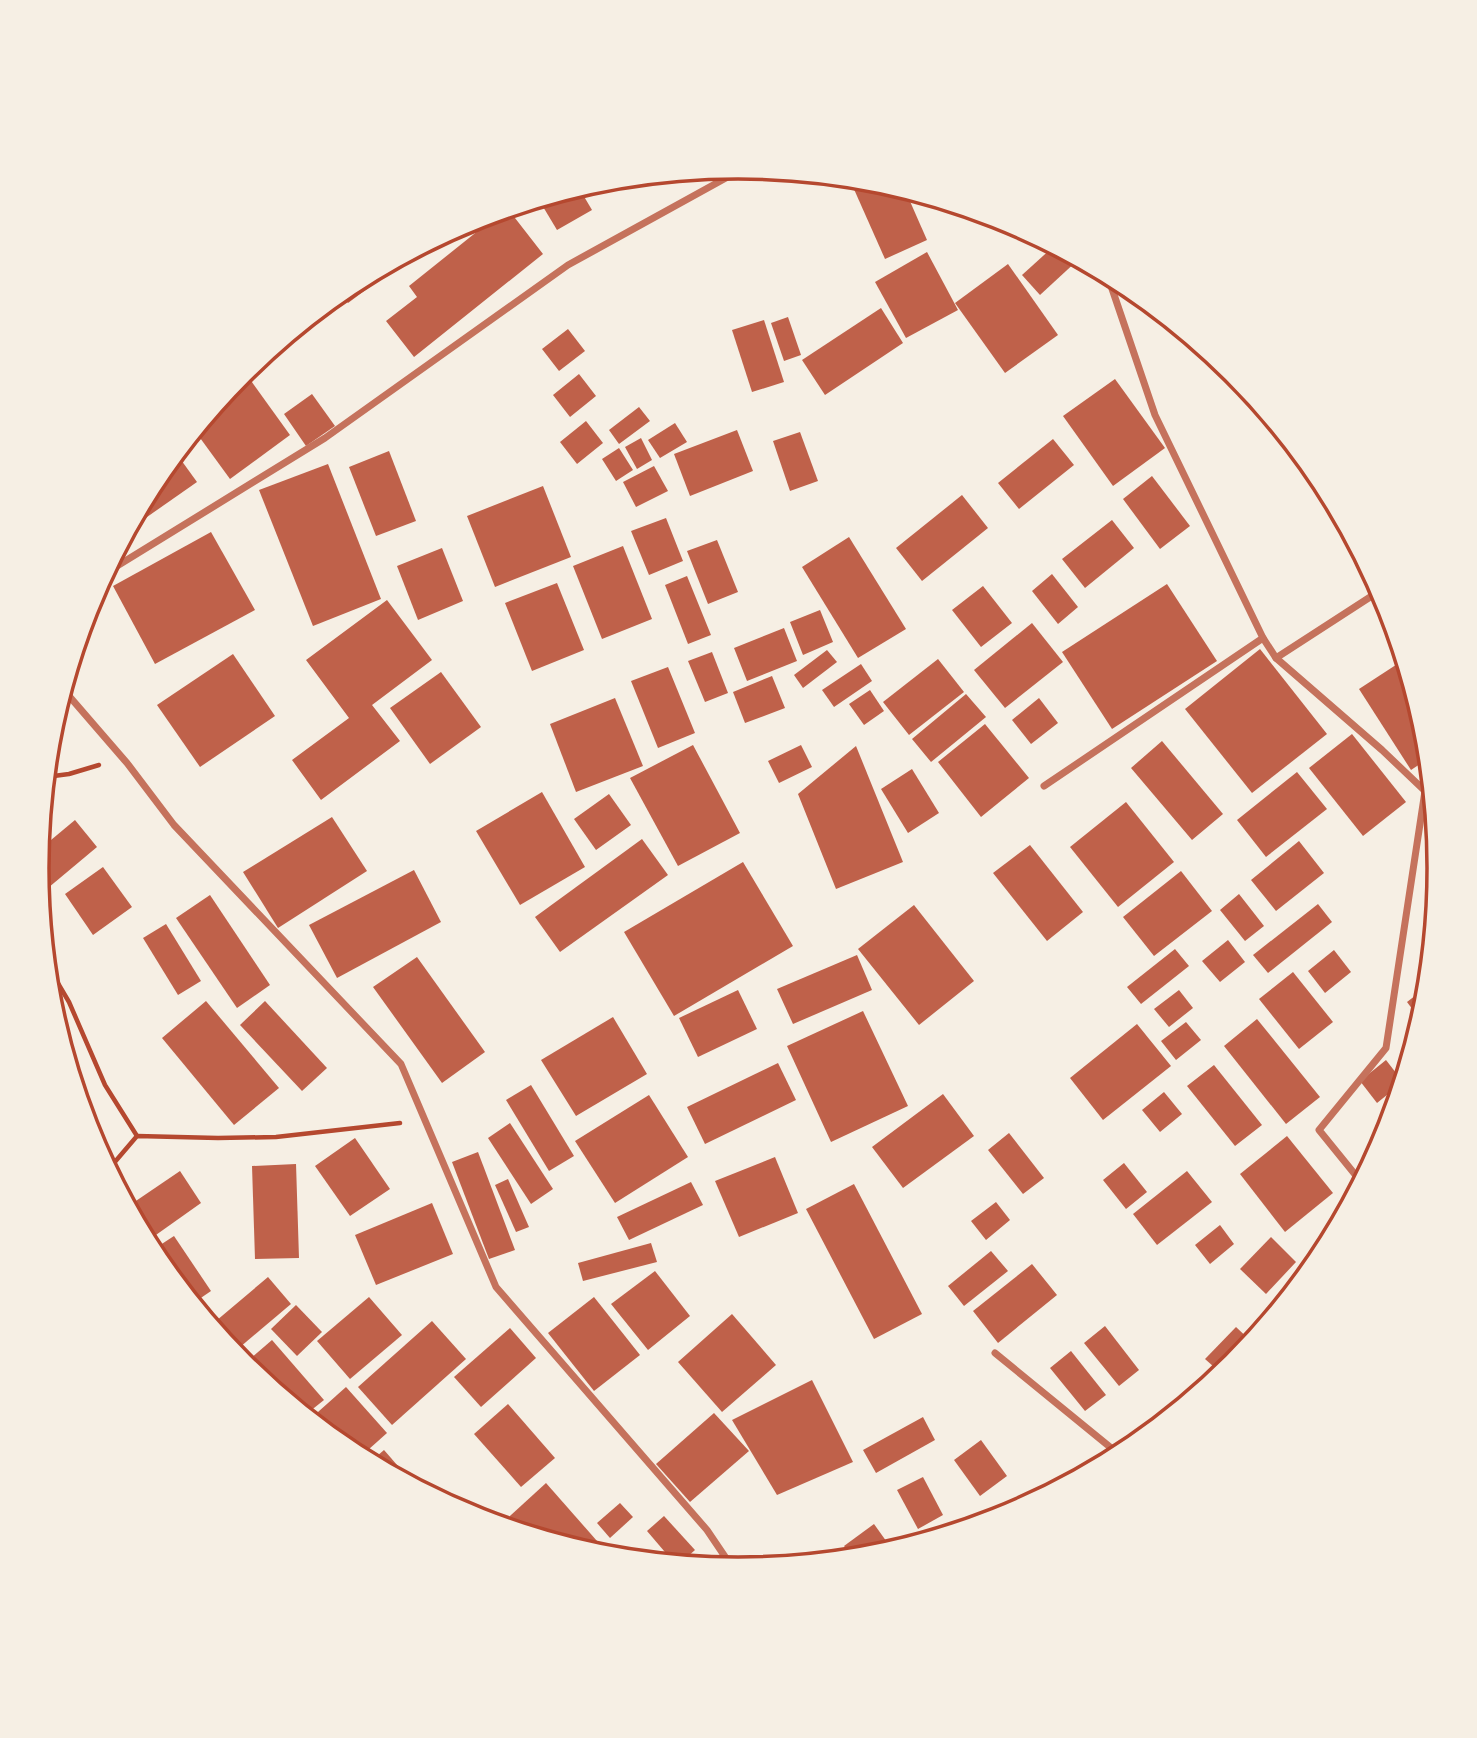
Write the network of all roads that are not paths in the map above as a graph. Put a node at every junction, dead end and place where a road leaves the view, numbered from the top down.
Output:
1 (723, 180) edge
2 (1112, 290) edge
3 (120, 564) edge
4 (1372, 596) edge
5 (1263, 638) junction
6 (1276, 657) junction
7 (70, 698) edge
8 (1045, 786) dead end
9 (1423, 789) edge
10 (1424, 797) edge
11 (1356, 1176) edge
12 (995, 1353) dead end
13 (1112, 1448) edge
14 (726, 1558) edge

1 - 3 street
2 - 5 street
4 - 6 street
5 - 6 street
5 - 8 street
6 - 9 street
7 - 14 street
10 - 11 street
12 - 13 street

